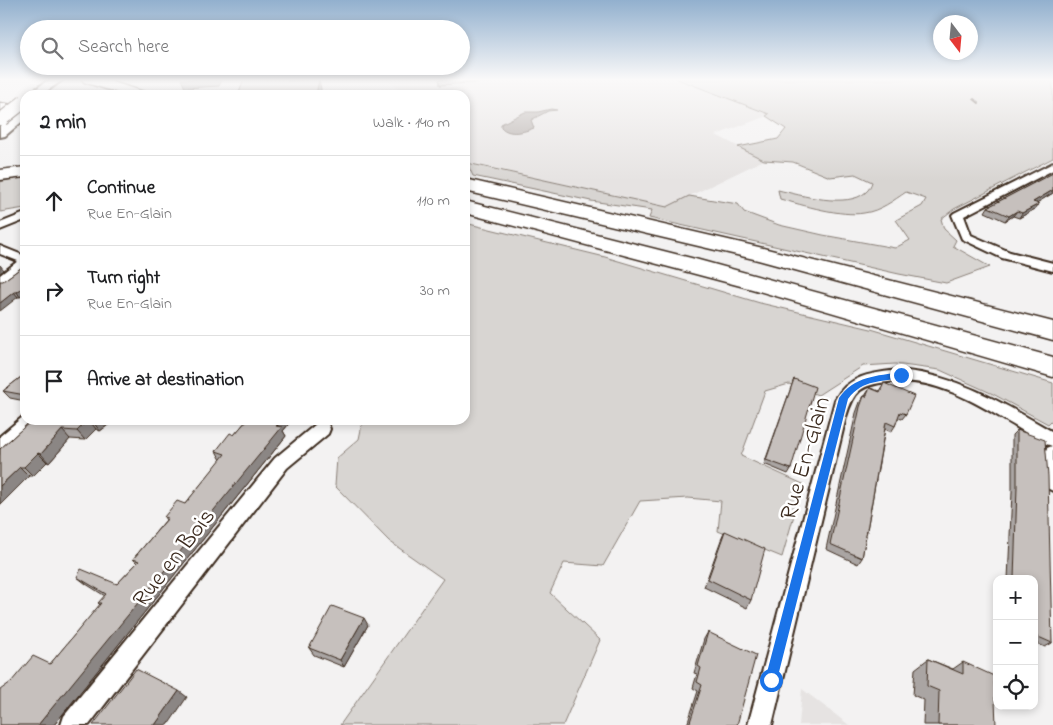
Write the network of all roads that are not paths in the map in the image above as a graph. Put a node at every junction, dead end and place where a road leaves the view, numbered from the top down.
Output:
1 (20, 114) edge
2 (3, 120) edge
3 (1053, 166) edge
4 (20, 172) edge
5 (0, 177) edge
6 (470, 186) edge
7 (470, 208) edge
8 (0, 215) edge
9 (20, 215) edge
10 (20, 217) edge
11 (0, 227) edge
12 (0, 250) edge
13 (20, 259) edge
14 (20, 265) edge
15 (1053, 267) edge
16 (0, 281) edge
17 (1053, 331) edge
18 (1053, 367) edge
19 (23, 425) edge
20 (322, 429) dead end
21 (1053, 440) edge
22 (0, 446) edge
23 (1053, 454) edge
24 (1053, 483) edge
25 (73, 725) edge
26 (760, 725) edge

1 - 2 highway
3 - 15 street
4 - 5 highway
6 - 17 highway
7 - 18 highway
8 - 9 street
10 - 11 street
12 - 13 street
14 - 16 street
19 - 22 street
20 - 25 street, Rue en Bois
21 - 26 street, Rue En-Glain
23 - 24 street

